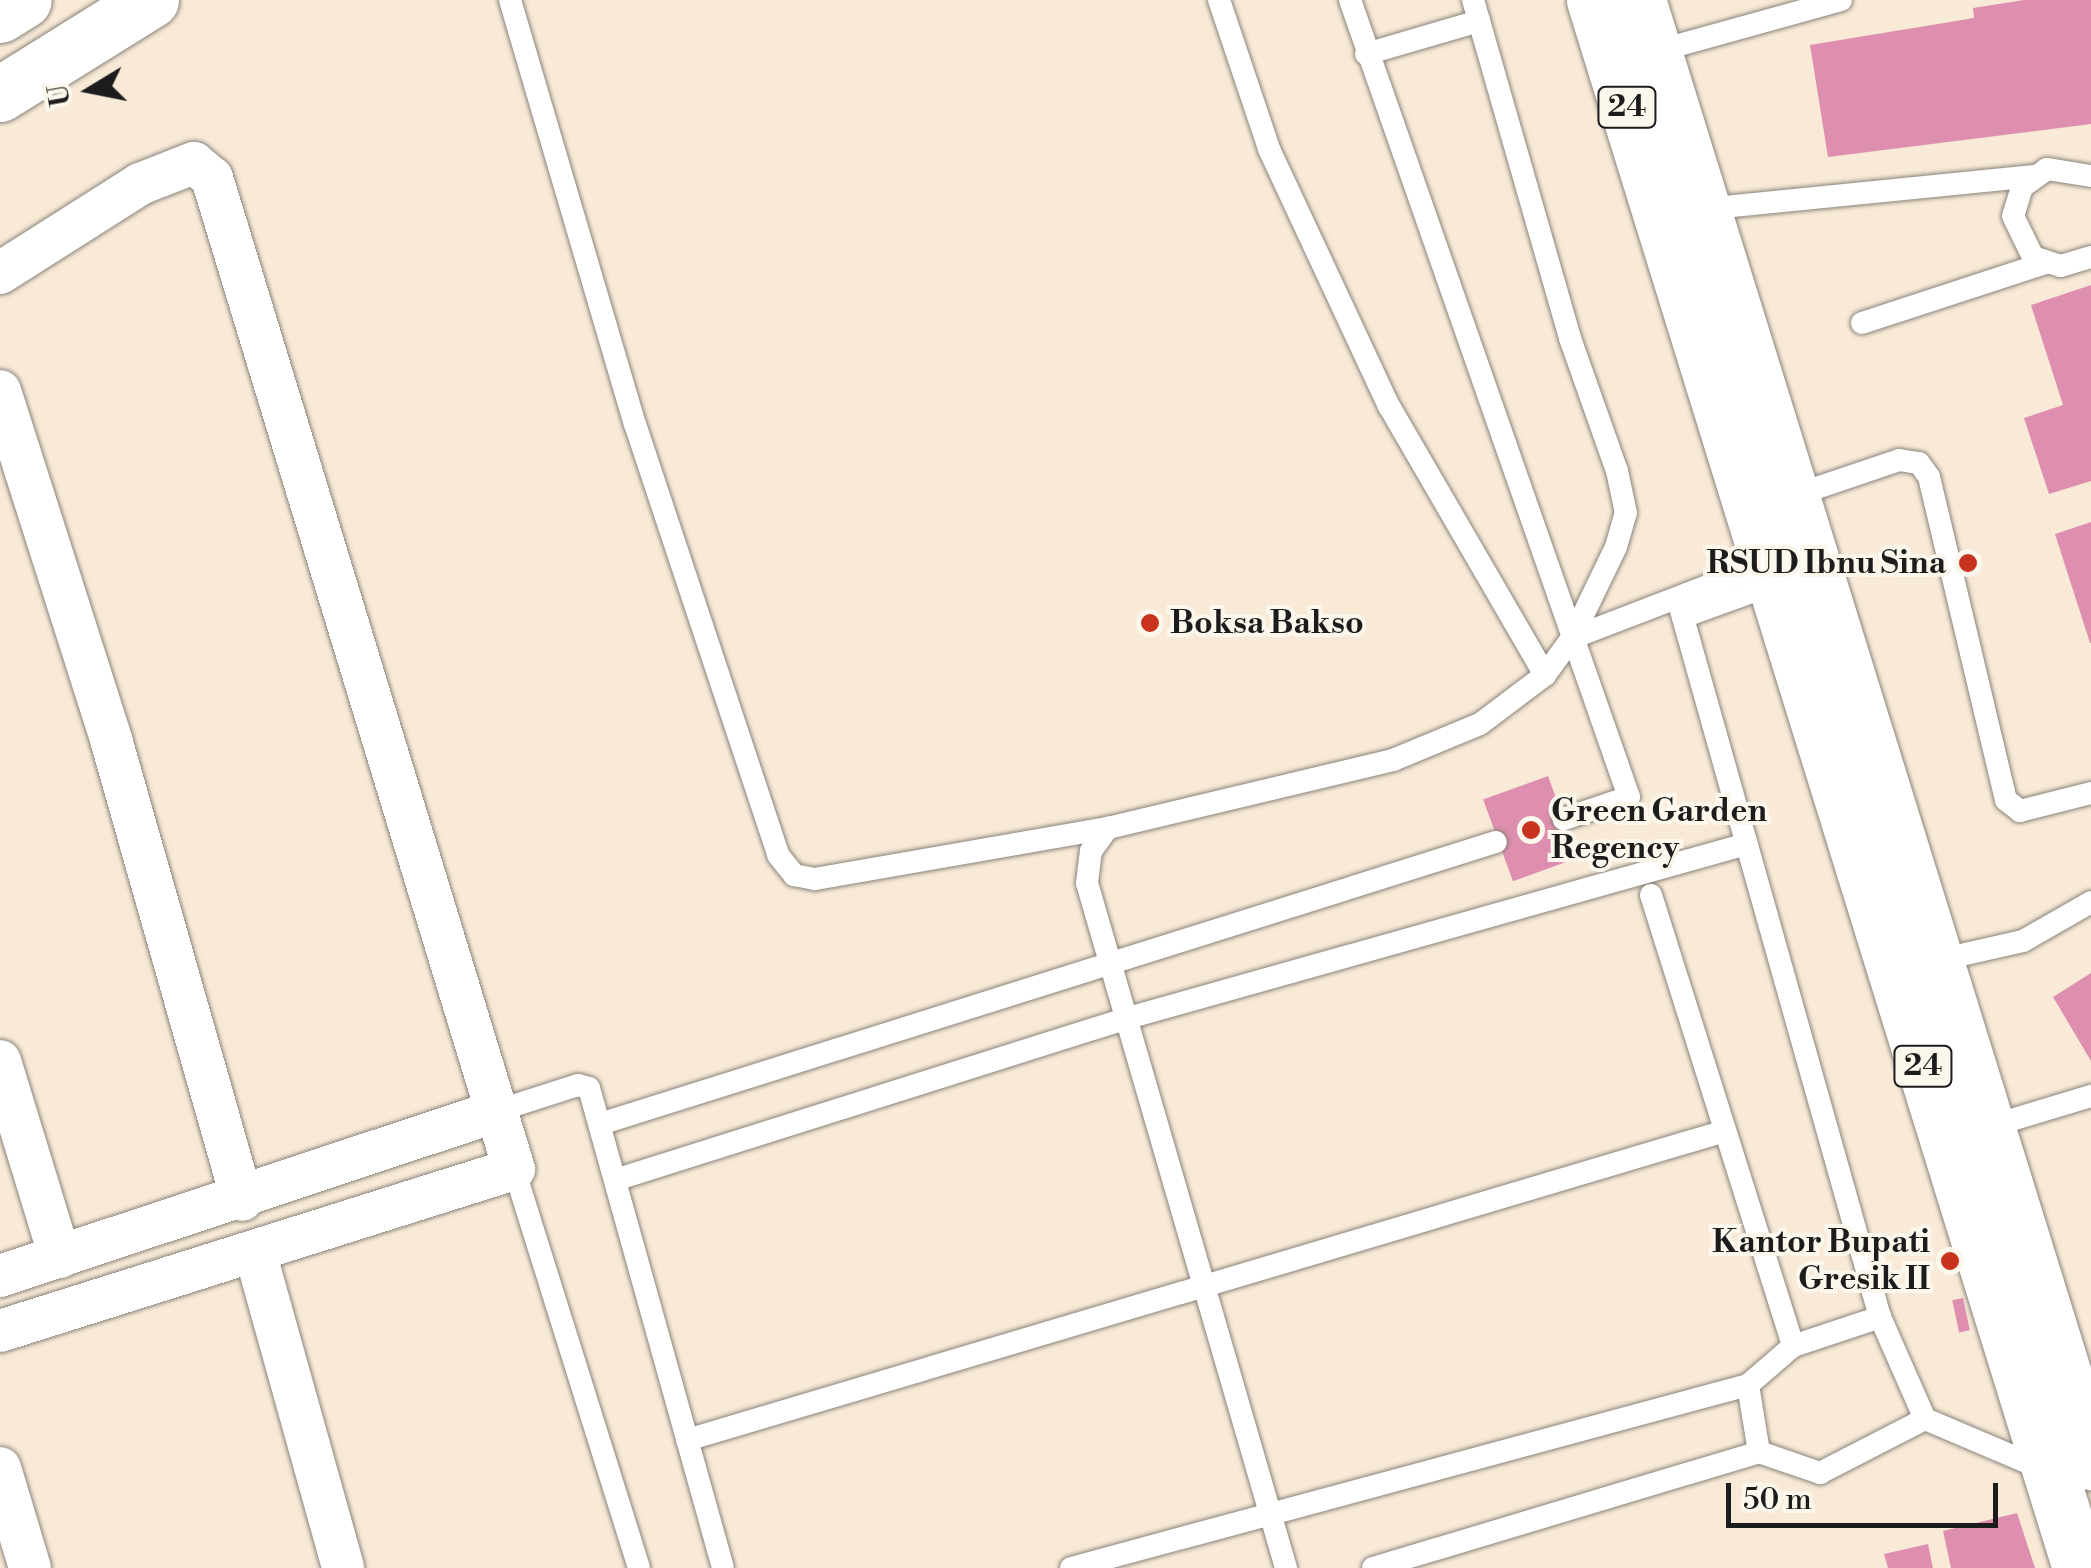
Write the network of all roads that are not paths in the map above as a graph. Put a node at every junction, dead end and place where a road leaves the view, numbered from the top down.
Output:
1 (24, 0) edge
2 (151, 0) edge
3 (510, 0) edge
4 (1219, 0) edge
5 (1350, 0) edge
6 (1594, 0) edge
7 (1638, 0) edge
8 (1841, 0) edge
9 (1476, 11) edge
10 (0, 15) edge
11 (1654, 52) junction
12 (1366, 54) junction
13 (0, 94) edge
14 (2033, 176) junction
15 (2091, 176) edge
16 (1681, 211) junction
17 (2091, 258) edge
18 (2046, 264) junction
19 (0, 274) edge
20 (1862, 323) dead end
21 (0, 390) edge
22 (1771, 502) junction
23 (1782, 566) junction
24 (1680, 609) junction
25 (1572, 638) junction
26 (1546, 676) junction
27 (2091, 793) edge
28 (1564, 819) dead end
29 (1108, 828) junction
30 (1496, 842) dead end
31 (1746, 844) junction
32 (1651, 895) dead end
33 (2091, 902) edge
34 (1939, 960) junction
35 (1110, 964) junction
36 (1128, 1018) junction
37 (0, 1062) edge
38 (2091, 1096) edge
39 (497, 1111) junction
40 (600, 1124) junction
41 (1988, 1127) junction
42 (1725, 1131) junction
43 (514, 1169) junction
44 (615, 1180) junction
45 (242, 1200) junction
46 (256, 1252) junction
47 (60, 1258) junction
48 (0, 1276) edge
49 (1205, 1282) junction
50 (1880, 1318) junction
51 (0, 1330) edge
52 (1793, 1346) junction
53 (1748, 1385) junction
54 (1925, 1419) junction
55 (687, 1440) junction
56 (1759, 1452) junction
57 (2069, 1466) edge
58 (0, 1468) edge
59 (1269, 1510) junction
60 (30, 1568) edge
61 (343, 1568) edge
62 (640, 1568) edge
63 (724, 1568) edge
64 (1071, 1568) edge
65 (1286, 1568) edge
66 (1373, 1568) edge
67 (2080, 1568) edge

1 - 10 highway
2 - 13 highway
3 - 29 lane
4 - 26 lane
5 - 12 lane
6 - 16 highway, 24
7 - 11 highway, 24
8 - 11 lane
9 - 12 lane
9 - 25 lane
11 - 16 highway, 24
12 - 25 lane
14 - 15 lane
14 - 16 lane
14 - 18 lane
16 - 22 highway, 24
17 - 18 lane
18 - 20 lane
19 - 39 street
21 - 45 street
22 - 23 highway, 24
22 - 27 lane
23 - 24 lane
23 - 34 highway, 24
23 - 57 highway, 24
24 - 25 lane
24 - 31 lane
25 - 26 lane
25 - 28 lane
26 - 29 lane
29 - 35 lane
30 - 35 lane
31 - 36 lane
31 - 50 lane
32 - 42 lane
33 - 34 lane
34 - 41 highway, 24
35 - 36 lane
35 - 40 lane
36 - 44 lane
36 - 49 lane
37 - 47 street
38 - 41 lane
39 - 40 lane
39 - 43 street
39 - 45 street
40 - 44 lane
41 - 57 highway, 24
42 - 49 lane
42 - 52 lane
43 - 46 street
43 - 62 lane
44 - 55 lane
45 - 47 street
46 - 51 street
46 - 61 street
47 - 48 street
49 - 55 lane
49 - 59 lane
50 - 52 lane
50 - 54 lane
52 - 53 lane
53 - 56 lane
53 - 59 lane
54 - 56 lane
54 - 57 lane
55 - 63 lane
56 - 66 lane
57 - 67 highway, 24
58 - 60 street
59 - 64 lane
59 - 65 lane

